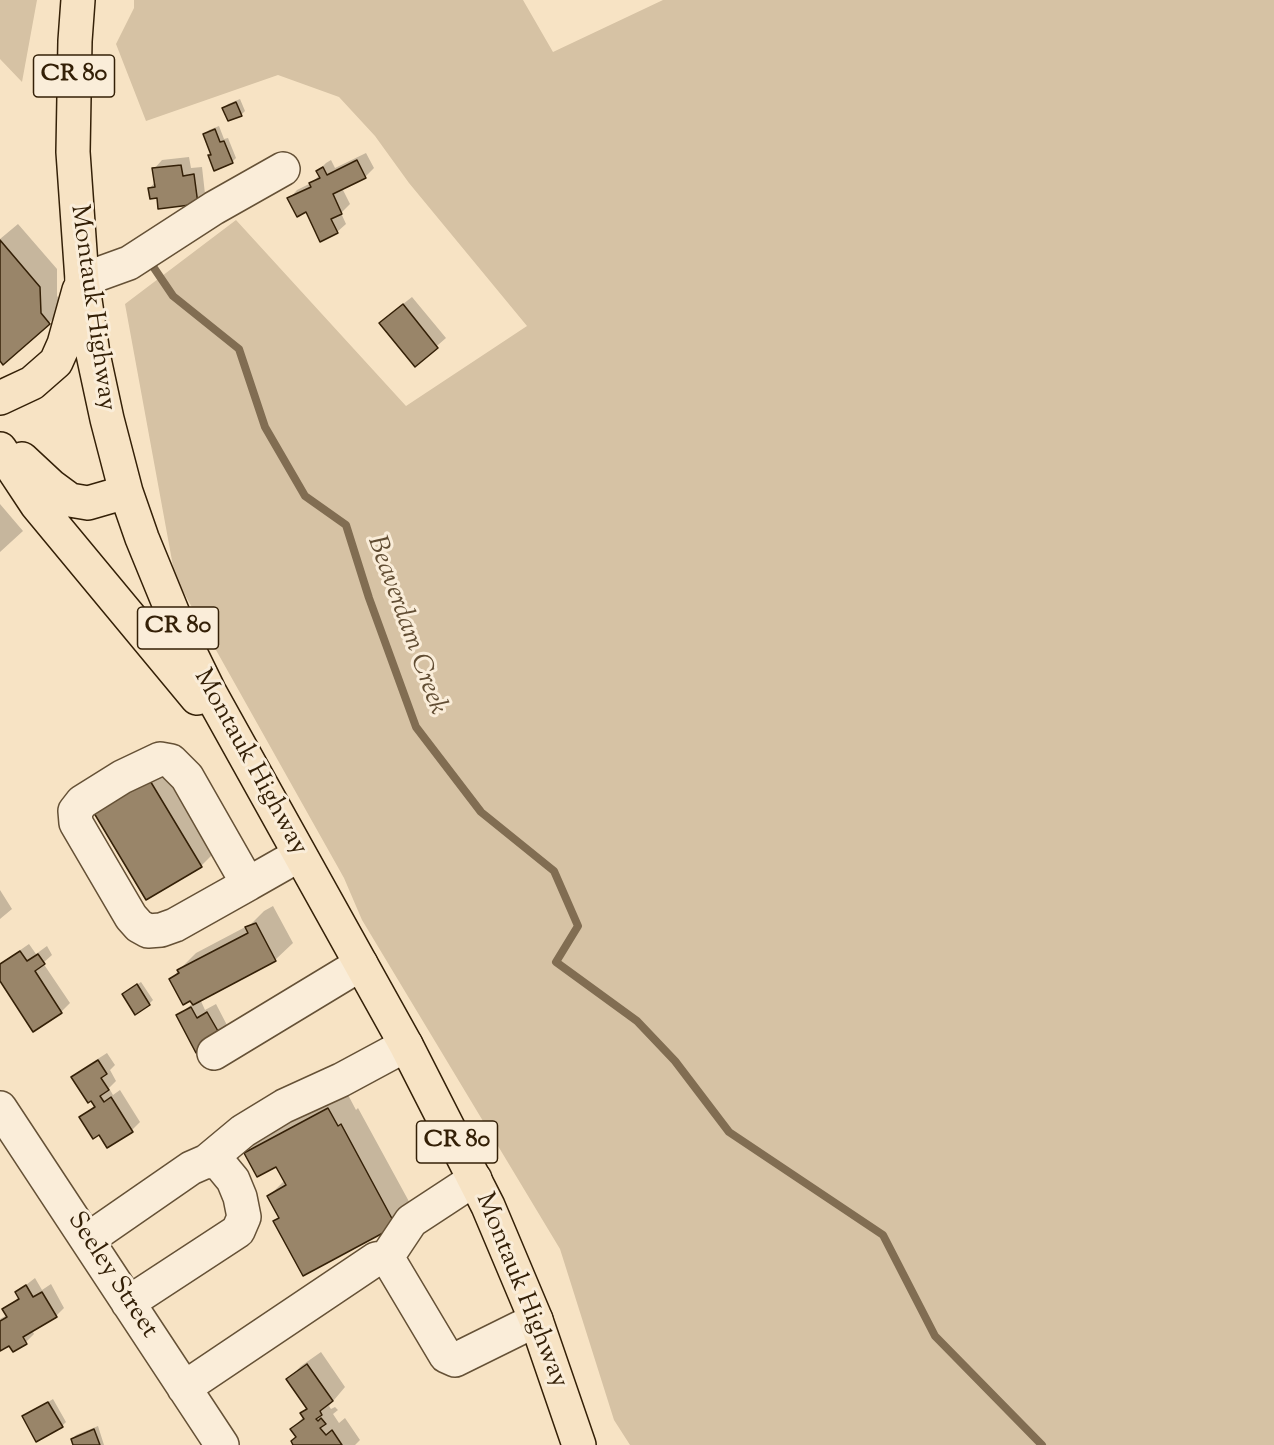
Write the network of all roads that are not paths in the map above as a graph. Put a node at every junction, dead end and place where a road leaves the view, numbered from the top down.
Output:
1 (78, 0) edge
2 (283, 169) dead end
3 (82, 279) junction
4 (0, 398) edge
5 (0, 439) edge
6 (0, 449) edge
7 (126, 492) junction
8 (245, 758) junction
9 (299, 855) junction
10 (248, 884) junction
11 (361, 964) junction
12 (406, 1045) junction
13 (214, 1053) dead end
14 (0, 1108) edge
15 (207, 1161) junction
16 (475, 1179) junction
17 (87, 1240) junction
18 (387, 1257) junction
19 (128, 1303) junction
20 (536, 1320) junction
21 (184, 1388) junction
22 (577, 1444) edge
23 (222, 1445) edge

1 - 3 main road, Montauk Highway / CR 80
2 - 3 street
3 - 4 main road
3 - 7 main road, Montauk Highway / CR 80
5 - 7 main road
6 - 8 main road
7 - 8 main road, Montauk Highway / CR 80
8 - 9 main road, Montauk Highway / CR 80
9 - 10 street
9 - 11 main road, Montauk Highway / CR 80
10 - 10 street
11 - 12 main road, Montauk Highway / CR 80
11 - 13 street
12 - 15 street
12 - 16 main road, Montauk Highway / CR 80
14 - 17 street, Seeley Street
15 - 17 street
15 - 19 street
16 - 18 street
16 - 20 main road, Montauk Highway / CR 80
17 - 19 street, Seeley Street
18 - 20 street
18 - 21 street
19 - 21 street, Seeley Street
20 - 22 main road, Montauk Highway / CR 80
21 - 23 street, Seeley Street

